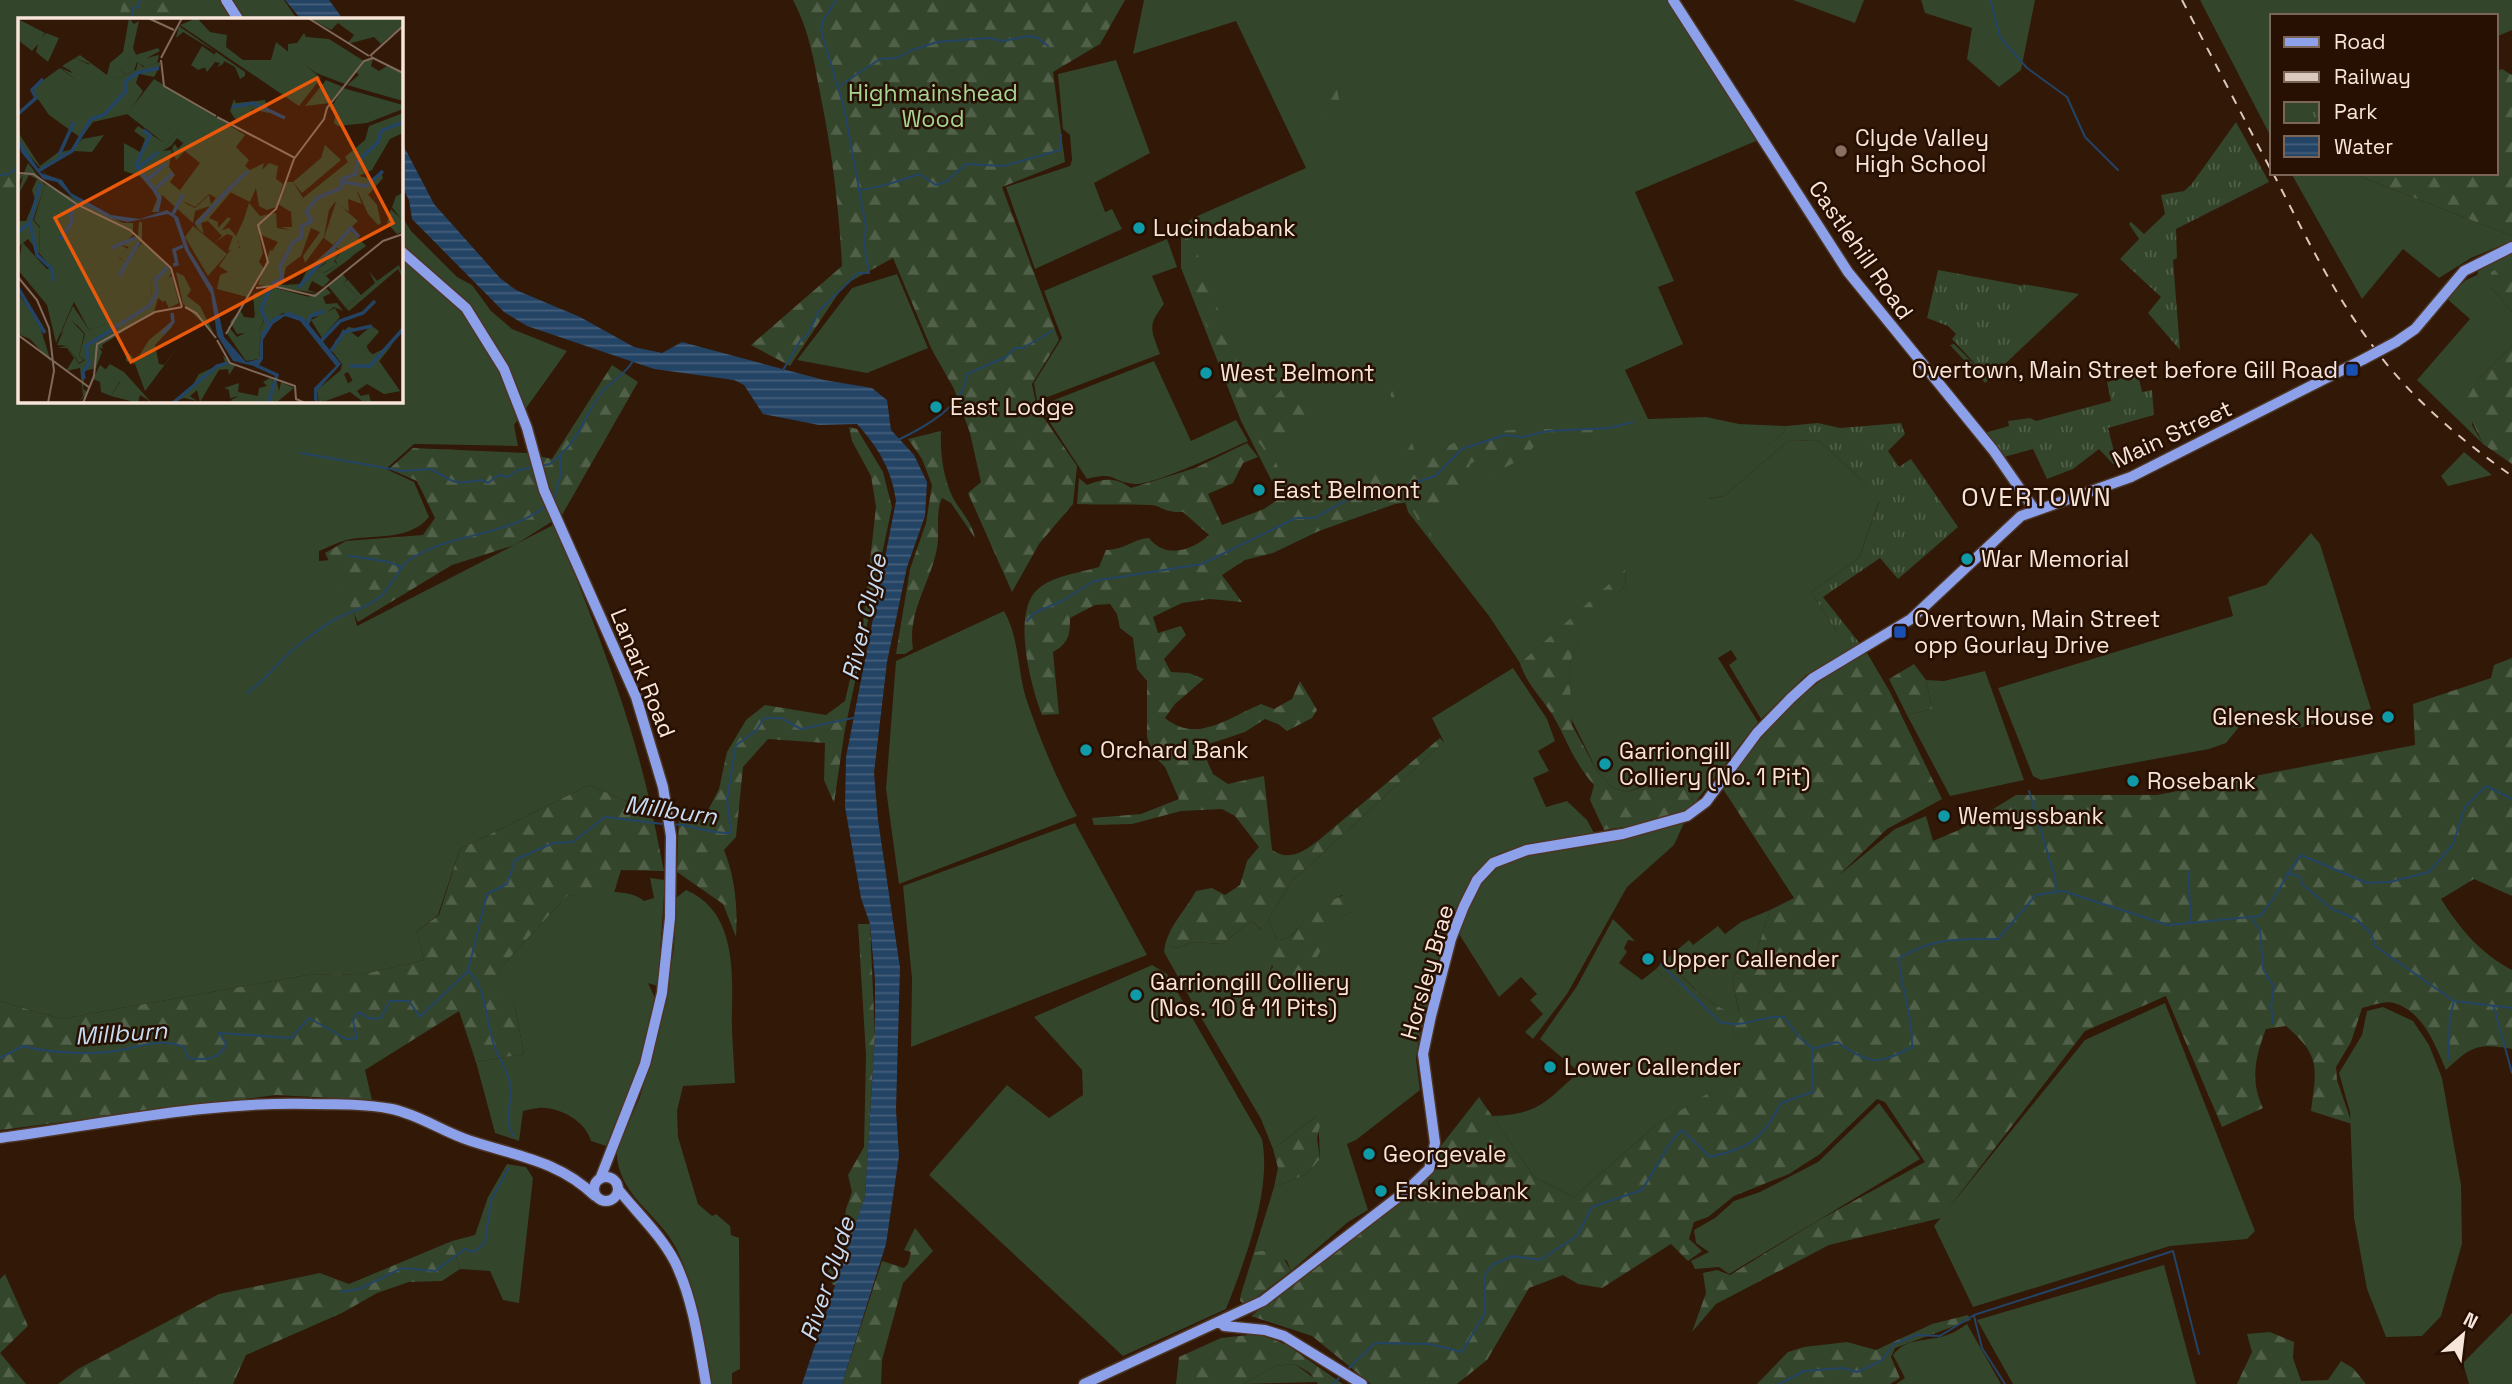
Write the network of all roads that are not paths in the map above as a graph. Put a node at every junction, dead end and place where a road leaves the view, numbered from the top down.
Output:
1 (226, 0) edge
2 (1674, 0) edge
3 (238, 18) edge
4 (2512, 247) edge
5 (402, 252) edge
6 (2034, 509) junction
7 (1856, 653) joint
8 (0, 1138) edge
9 (610, 1158) junction
10 (577, 1178) junction
11 (599, 1179) junction
12 (616, 1185) junction
13 (595, 1196) junction
14 (611, 1200) junction
15 (644, 1221) junction
16 (1221, 1322) junction
17 (706, 1384) edge
18 (1084, 1384) edge
19 (1362, 1384) edge

1 - 3 main road
2 - 6 main road, Castlehill Road
4 - 6 main road, Main Street, bridge
5 - 9 main road, Lanark Road
6 - 7 main road, Main Street
7 - 16 main road, Horsley Brae
8 - 10 main road
9 - 11 main road, Lanark Road
9 - 12 main road
10 - 11 main road
10 - 13 main road
11 - 12 main road
11 - 13 main road
12 - 14 main road
12 - 15 main road
13 - 14 main road
14 - 15 main road
15 - 17 main road
16 - 18 main road, Horsley Brae
16 - 19 main road

